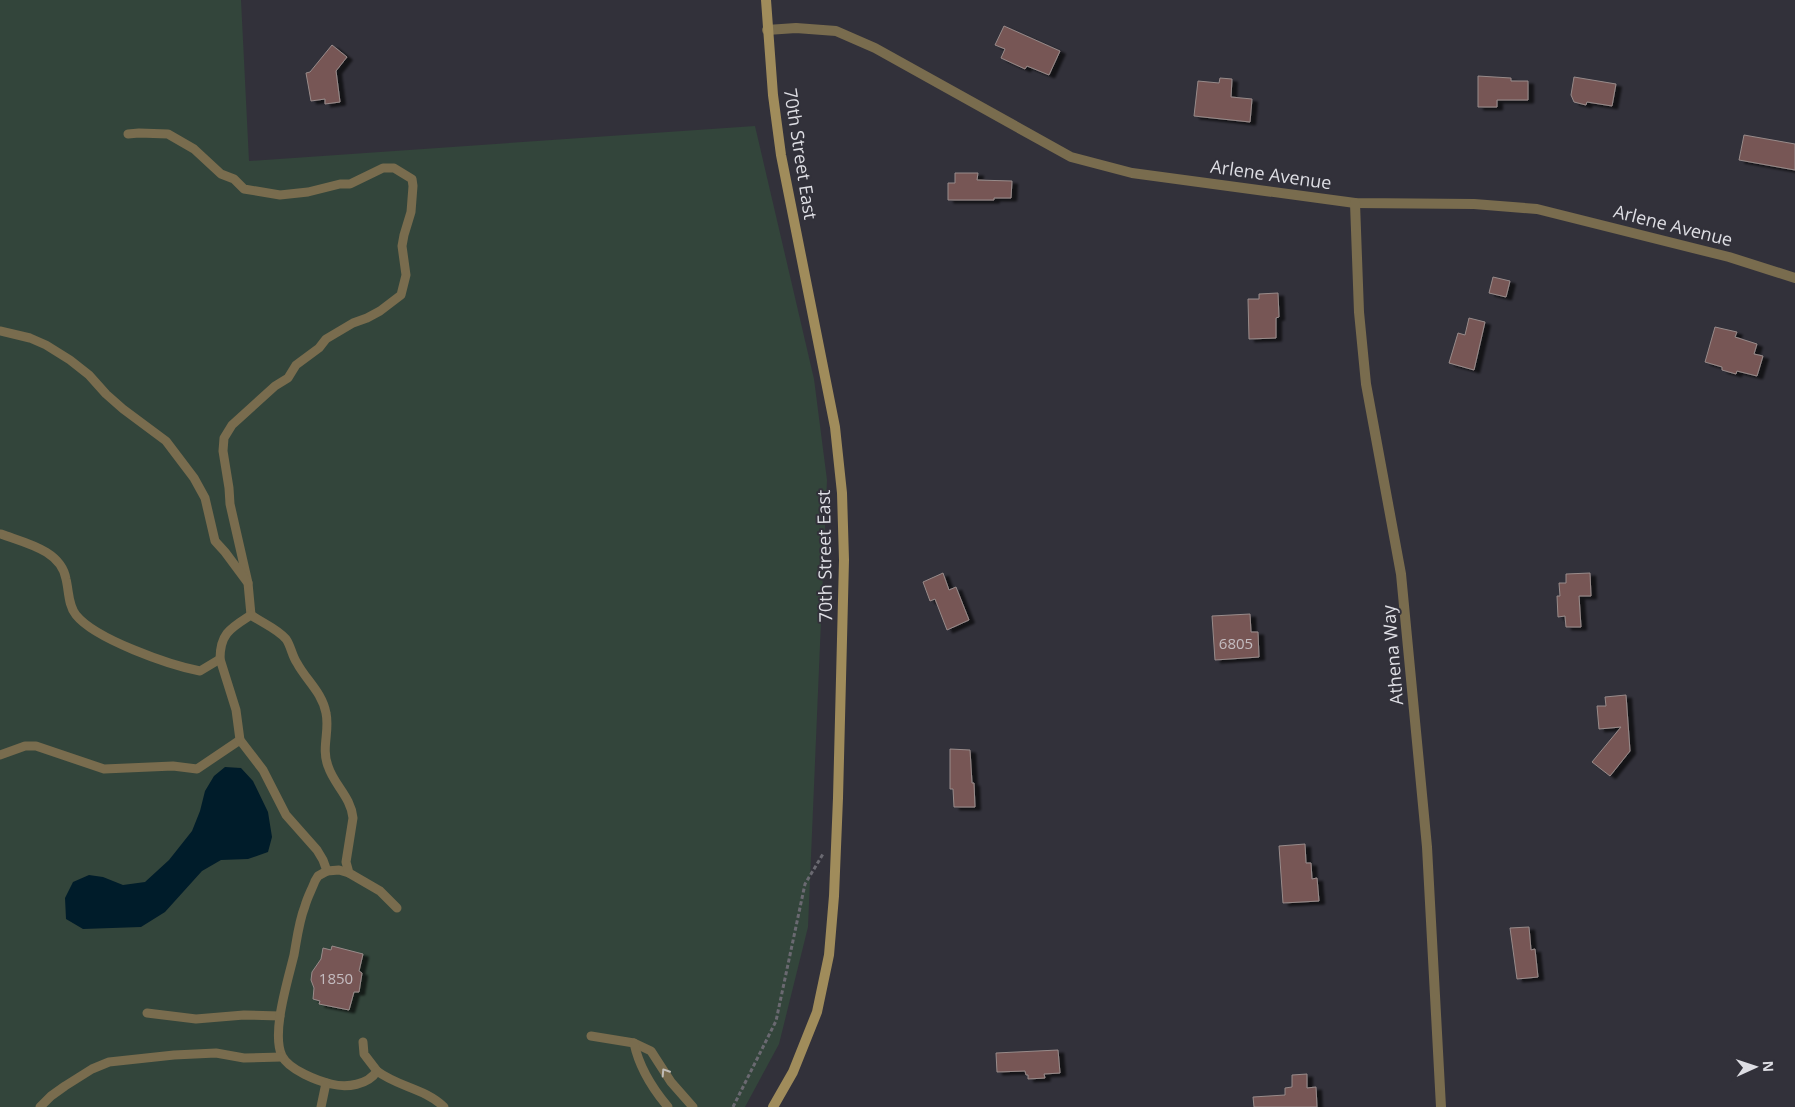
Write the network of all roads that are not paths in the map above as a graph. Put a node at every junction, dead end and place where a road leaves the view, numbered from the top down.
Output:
1 (766, 0) edge
2 (767, 30) junction
3 (128, 134) dead end
4 (1355, 203) junction
5 (1795, 278) edge
6 (0, 331) edge
7 (1, 534) edge
8 (248, 583) junction
9 (251, 615) junction
10 (220, 658) junction
11 (240, 740) junction
12 (0, 755) edge
13 (327, 871) junction
14 (350, 873) junction
15 (397, 908) dead end
16 (147, 1013) dead end
17 (280, 1016) junction
18 (591, 1036) dead end
19 (363, 1042) dead end
20 (634, 1043) junction
21 (282, 1057) junction
22 (377, 1071) junction
23 (326, 1082) junction
24 (40, 1107) edge
25 (321, 1107) edge
26 (444, 1107) edge
27 (668, 1107) edge
28 (693, 1107) edge
29 (774, 1107) edge
30 (1441, 1107) edge

1 - 2 main road, 70th Street East
2 - 4 street, Arlene Avenue
2 - 29 main road, 70th Street East
3 - 8 lane
4 - 5 street, Arlene Avenue
4 - 30 street, Athena Way
6 - 8 lane
7 - 10 lane
8 - 9 lane
9 - 10 lane
9 - 14 lane
10 - 11 lane
11 - 12 lane
11 - 13 lane
13 - 14 lane
13 - 17 lane
14 - 15 lane
16 - 17 lane
17 - 21 lane
18 - 20 lane
19 - 22 lane
20 - 27 lane
28 -> 20 lane
21 - 23 lane
21 - 24 lane
22 - 23 lane
22 - 26 lane
23 - 25 lane

